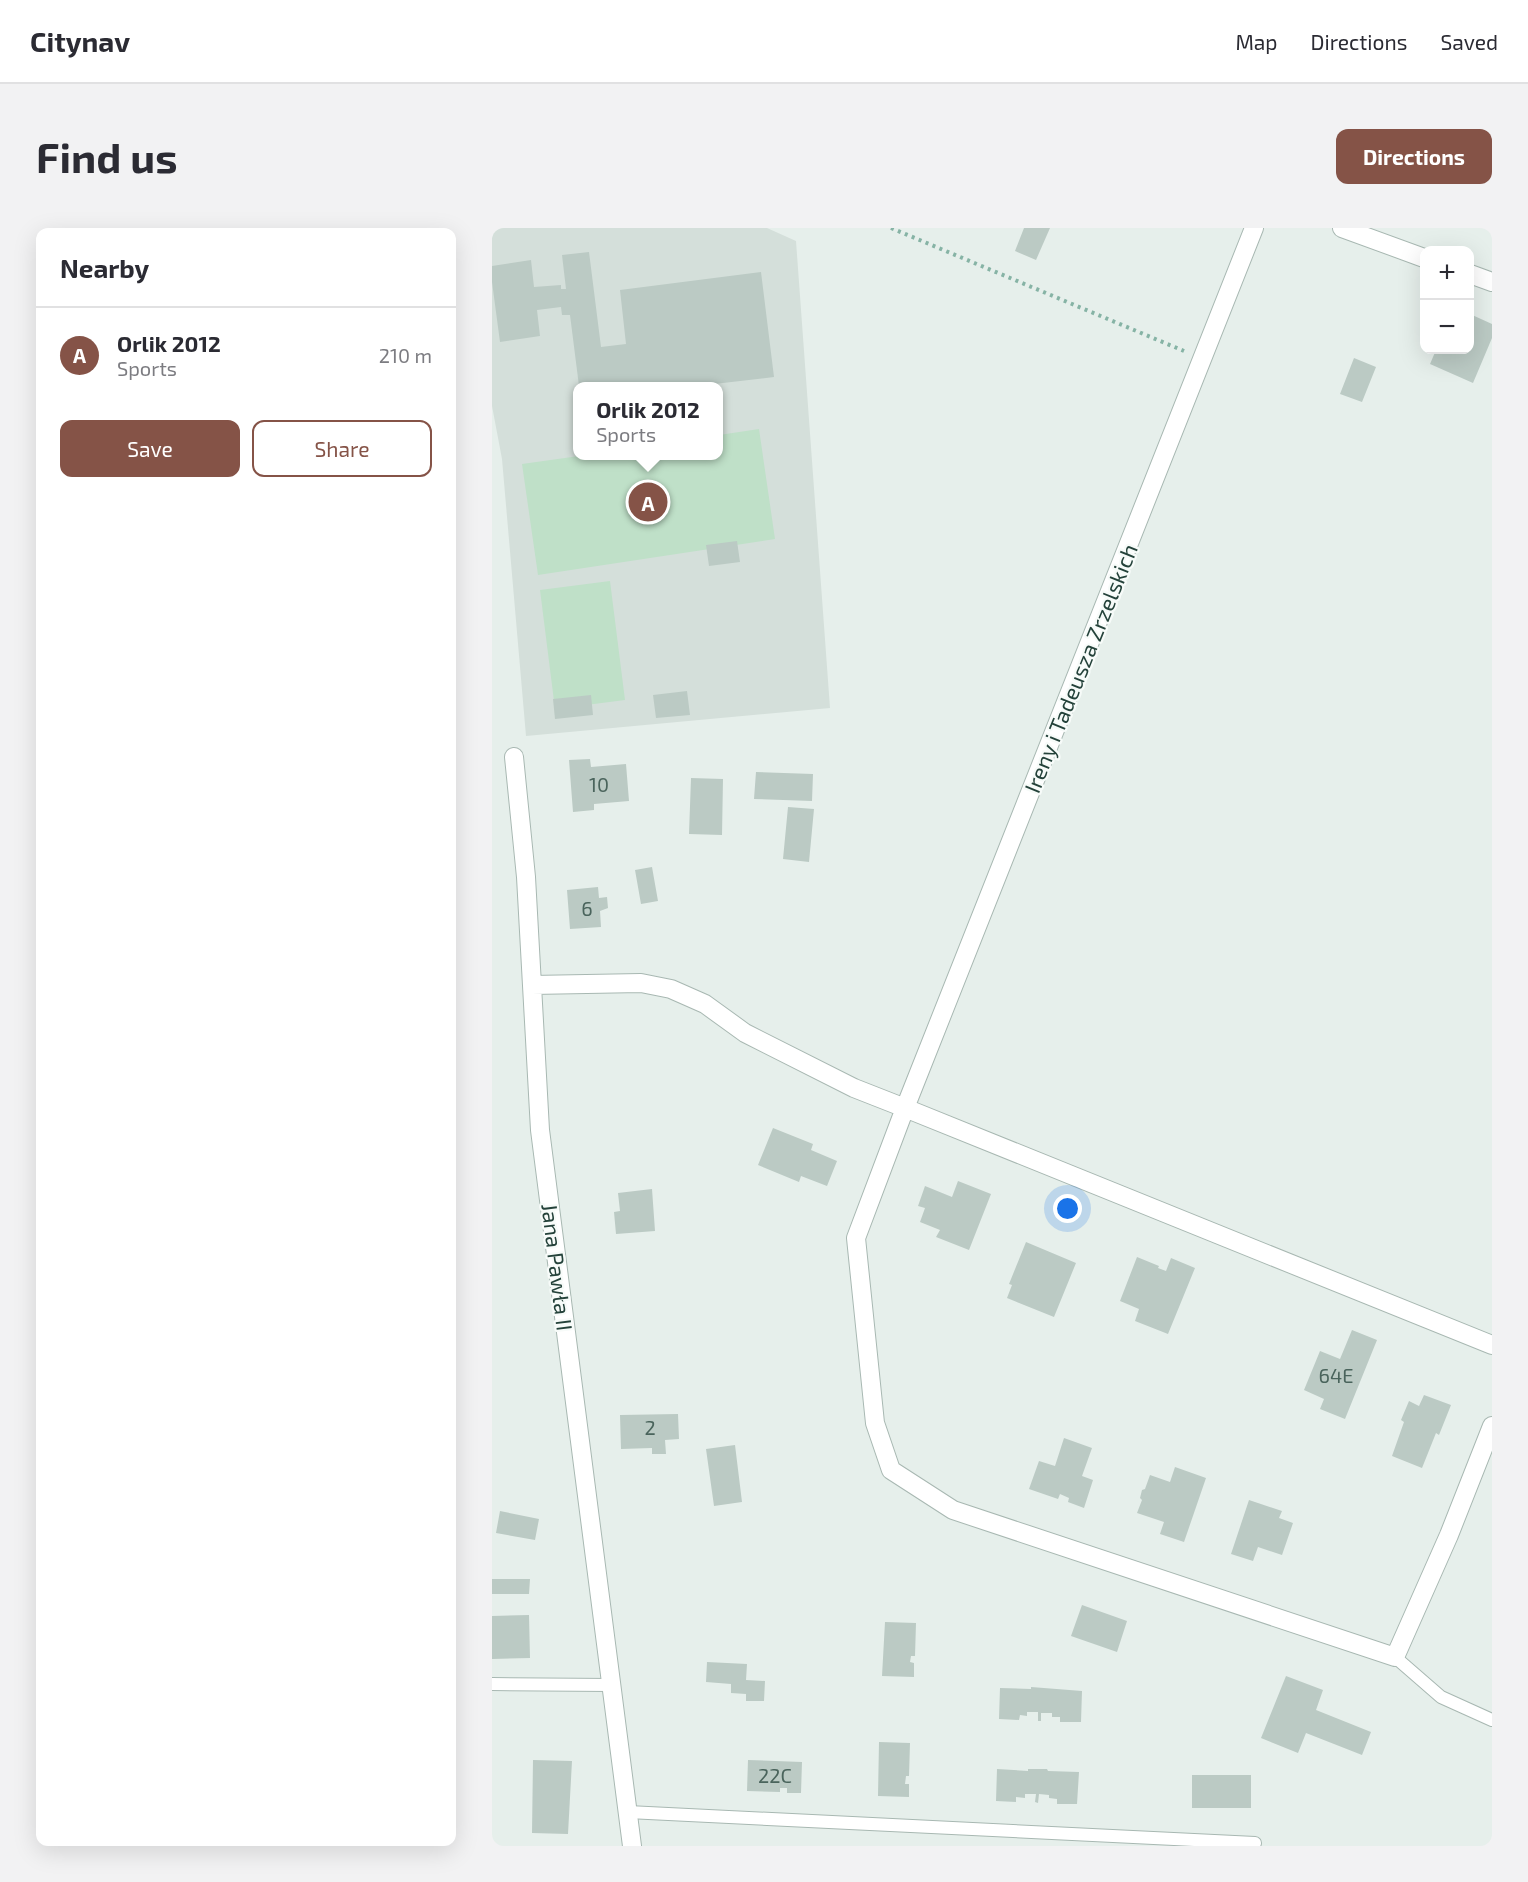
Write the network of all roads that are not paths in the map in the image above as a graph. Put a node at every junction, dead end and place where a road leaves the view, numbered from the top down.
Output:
1 (1254, 228) edge
2 (1342, 228) edge
3 (1420, 256) edge
4 (1474, 275) edge
5 (1492, 282) edge
6 (514, 757) dead end
7 (532, 985) junction
8 (905, 1108) junction
9 (1492, 1345) edge
10 (1492, 1426) edge
11 (1395, 1657) junction
12 (492, 1684) edge
13 (611, 1685) junction
14 (1492, 1720) edge
15 (627, 1812) junction
16 (1255, 1843) dead end
17 (632, 1846) edge

1 - 8 street, Ireny i Tadeusza Zrzelskich
2 - 3 street
4 - 5 street
6 - 7 street, Jana Pawła II
7 - 8 street
7 - 13 street, Jana Pawła II
8 - 9 street
8 - 11 street, Ireny i Tadeusza Zrzelskich
10 - 11 street
11 - 14 lane
12 - 13 lane
13 - 15 street, Jana Pawła II
15 - 16 lane
15 - 17 street, Jana Pawła II

